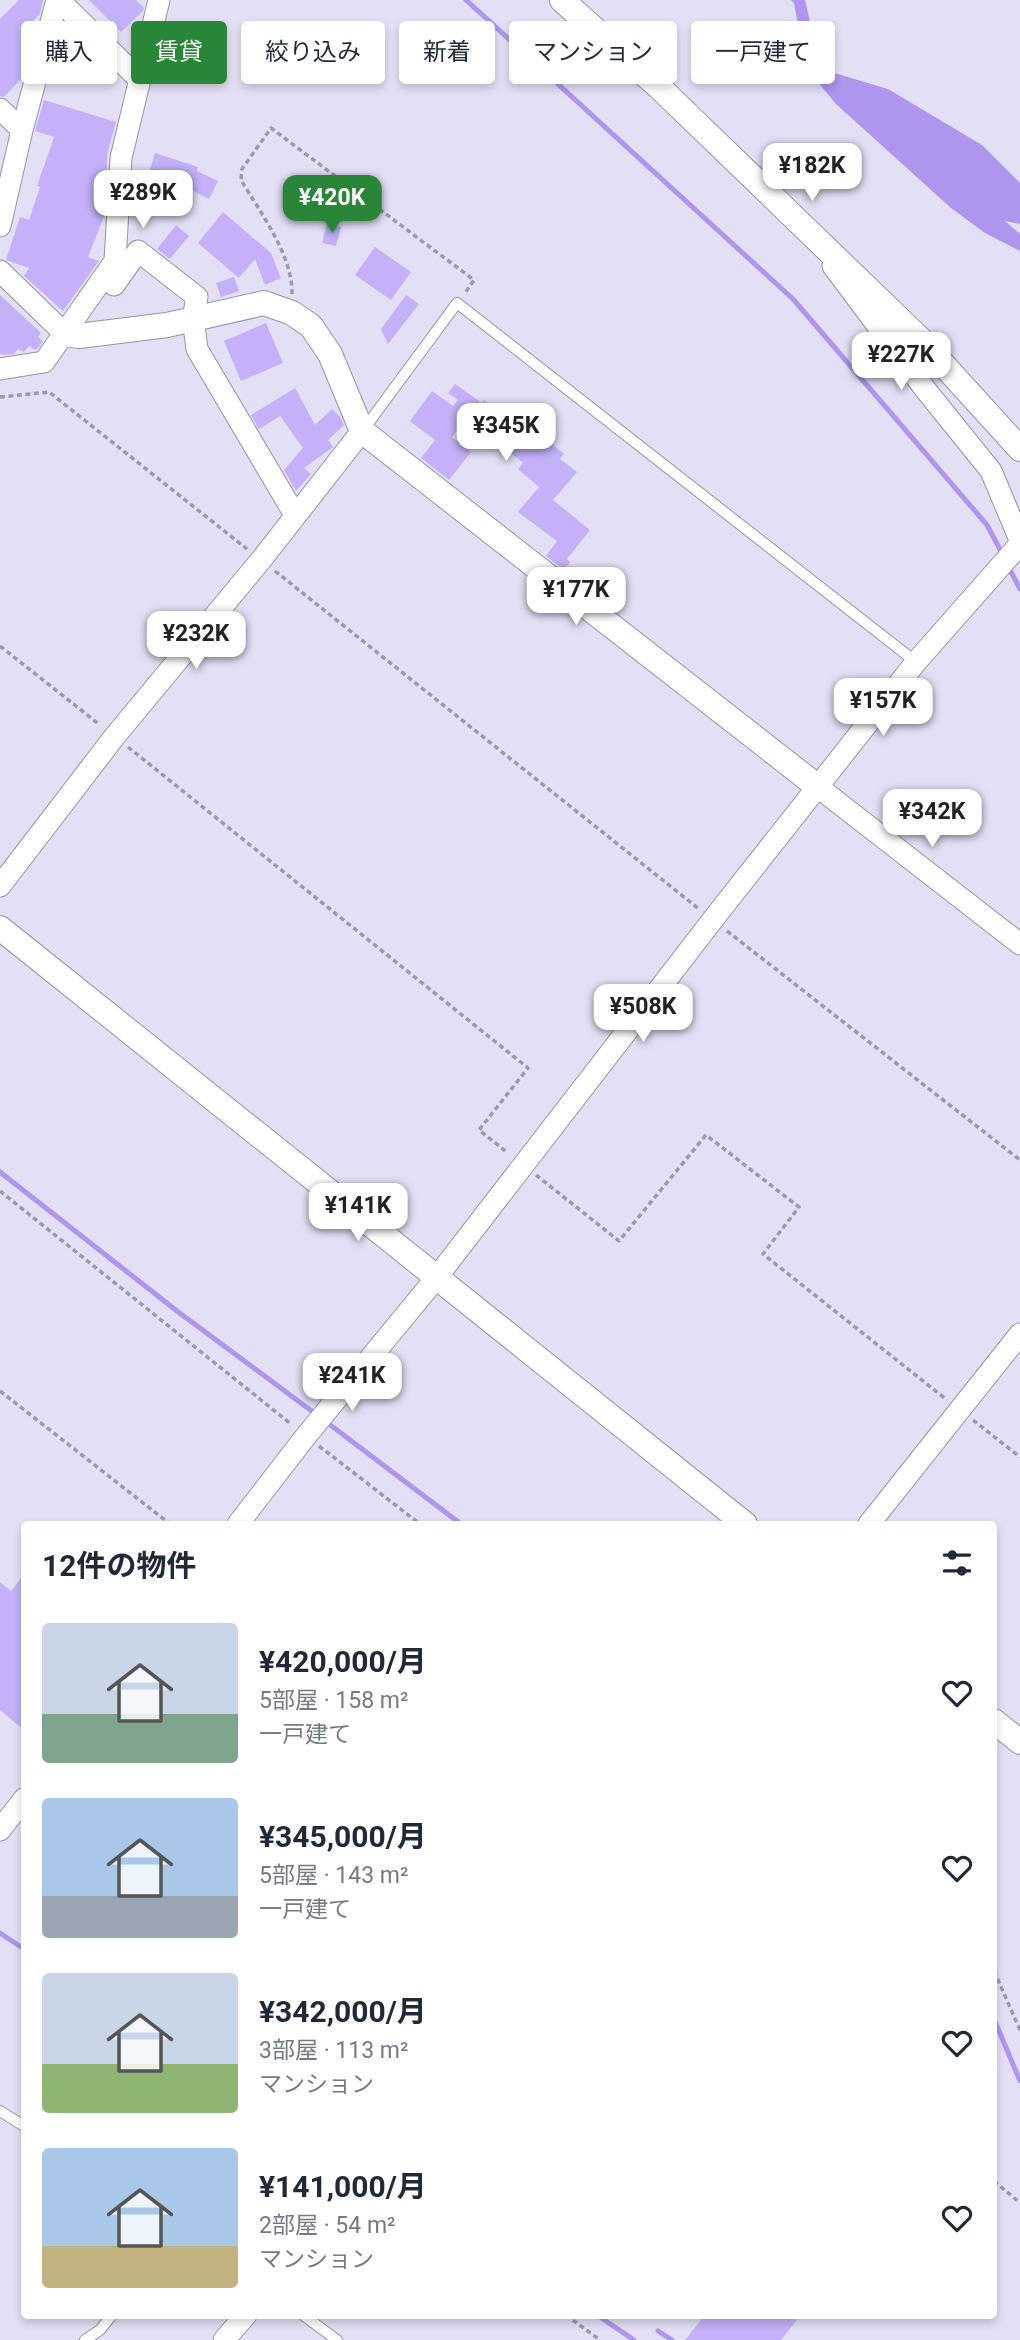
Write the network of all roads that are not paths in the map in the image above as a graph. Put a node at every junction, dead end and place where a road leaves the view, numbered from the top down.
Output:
1 (58, 0) edge
2 (159, 0) edge
3 (562, 0) edge
4 (154, 21) edge
5 (131, 71) edge
6 (138, 84) edge
7 (0, 109) edge
8 (22, 130) junction
9 (0, 226) edge
10 (807, 230) junction
11 (0, 271) edge
12 (193, 319) junction
13 (72, 335) junction
14 (0, 369) edge
15 (362, 431) junction
16 (1020, 449) edge
17 (295, 515) junction
18 (1020, 542) edge
19 (916, 662) junction
20 (818, 787) junction
21 (0, 886) edge
22 (0, 928) edge
23 (1020, 944) edge
24 (437, 1277) junction
25 (1020, 1335) edge
26 (240, 1521) edge
27 (741, 1521) edge
28 (871, 1521) edge
29 (997, 1723) edge
30 (1020, 1742) edge
31 (21, 1803) edge
32 (0, 1830) edge
33 (0, 2111) edge
34 (21, 2124) edge
35 (109, 2319) edge
36 (242, 2319) edge
37 (308, 2319) edge
38 (85, 2340) edge
39 (224, 2340) edge
40 (337, 2340) edge

1 - 5 street
1 - 8 street
2 - 4 street
3 - 10 street
6 - 13 street
7 - 8 street
8 - 9 street
10 - 16 street
10 - 18 street
11 - 13 street
12 - 13 street
12 - 13 street
12 - 15 street
12 - 17 street
13 - 14 street
15 - 17 street
15 - 19 lane
15 - 20 street
17 - 21 street
18 - 19 street
19 - 20 street
20 - 23 street
20 - 24 street
22 - 24 street
24 - 26 street
24 - 27 street
25 - 28 street
29 - 30 street
31 - 32 street
33 - 34 lane
35 - 38 lane
36 - 39 street
37 - 40 lane

